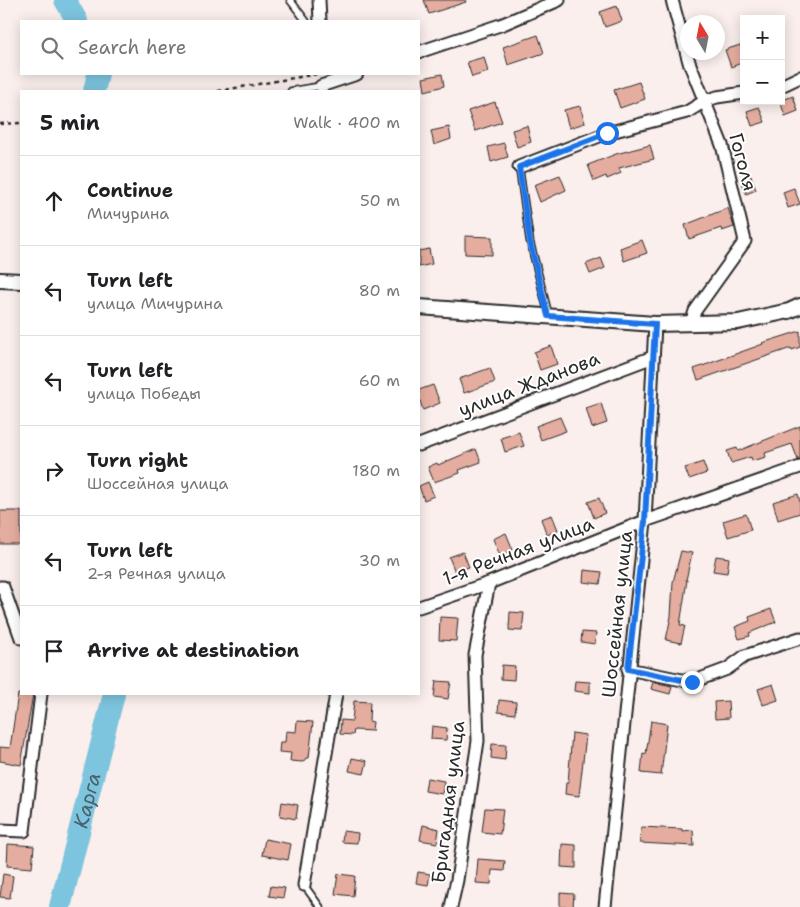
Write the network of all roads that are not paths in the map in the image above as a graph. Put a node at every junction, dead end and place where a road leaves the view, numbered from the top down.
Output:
1 (290, 0) edge
2 (319, 0) edge
3 (559, 0) edge
4 (672, 0) edge
5 (305, 20) edge
6 (320, 20) edge
7 (420, 52) edge
8 (320, 75) edge
9 (355, 75) edge
10 (800, 77) edge
11 (785, 84) edge
12 (321, 89) edge
13 (306, 90) edge
14 (740, 93) edge
15 (705, 101) junction
16 (519, 167) joint
17 (0, 280) edge
18 (20, 281) edge
19 (800, 306) edge
20 (420, 307) edge
21 (548, 316) junction
22 (691, 323) junction
23 (655, 324) junction
24 (653, 357) junction
25 (420, 445) edge
26 (800, 467) edge
27 (645, 521) junction
28 (489, 583) junction
29 (2, 587) edge
30 (420, 607) edge
31 (20, 635) edge
32 (800, 638) edge
33 (628, 669) junction
34 (41, 695) edge
35 (336, 695) edge
36 (0, 830) edge
37 (304, 885) joint
38 (320, 907) edge
39 (451, 907) edge
40 (605, 907) edge

1 - 5 lane
2 - 6 street
3 - 7 street
4 - 15 street, Гоголя
8 - 12 street
9 - 12 street
10 - 11 street
12 - 13 lane
14 - 15 street
15 - 16 street
15 - 22 street, Гоголя
16 - 21 lane
17 - 18 street
19 - 22 street
20 - 21 street
21 - 23 street
22 - 23 street
23 - 24 street, Шоссейная улица
24 - 25 street, улица Жданова
24 - 27 street, Шоссейная улица
26 - 27 street, 1-я Речная улица
27 - 28 street, 1-я Речная улица
27 - 33 street, Шоссейная улица
28 - 30 street, 1-я Речная улица
28 - 39 street, Бригадная улица
29 - 31 street
32 - 33 street
33 - 40 street, Шоссейная улица
34 - 36 street
35 - 37 street
37 - 38 lane

